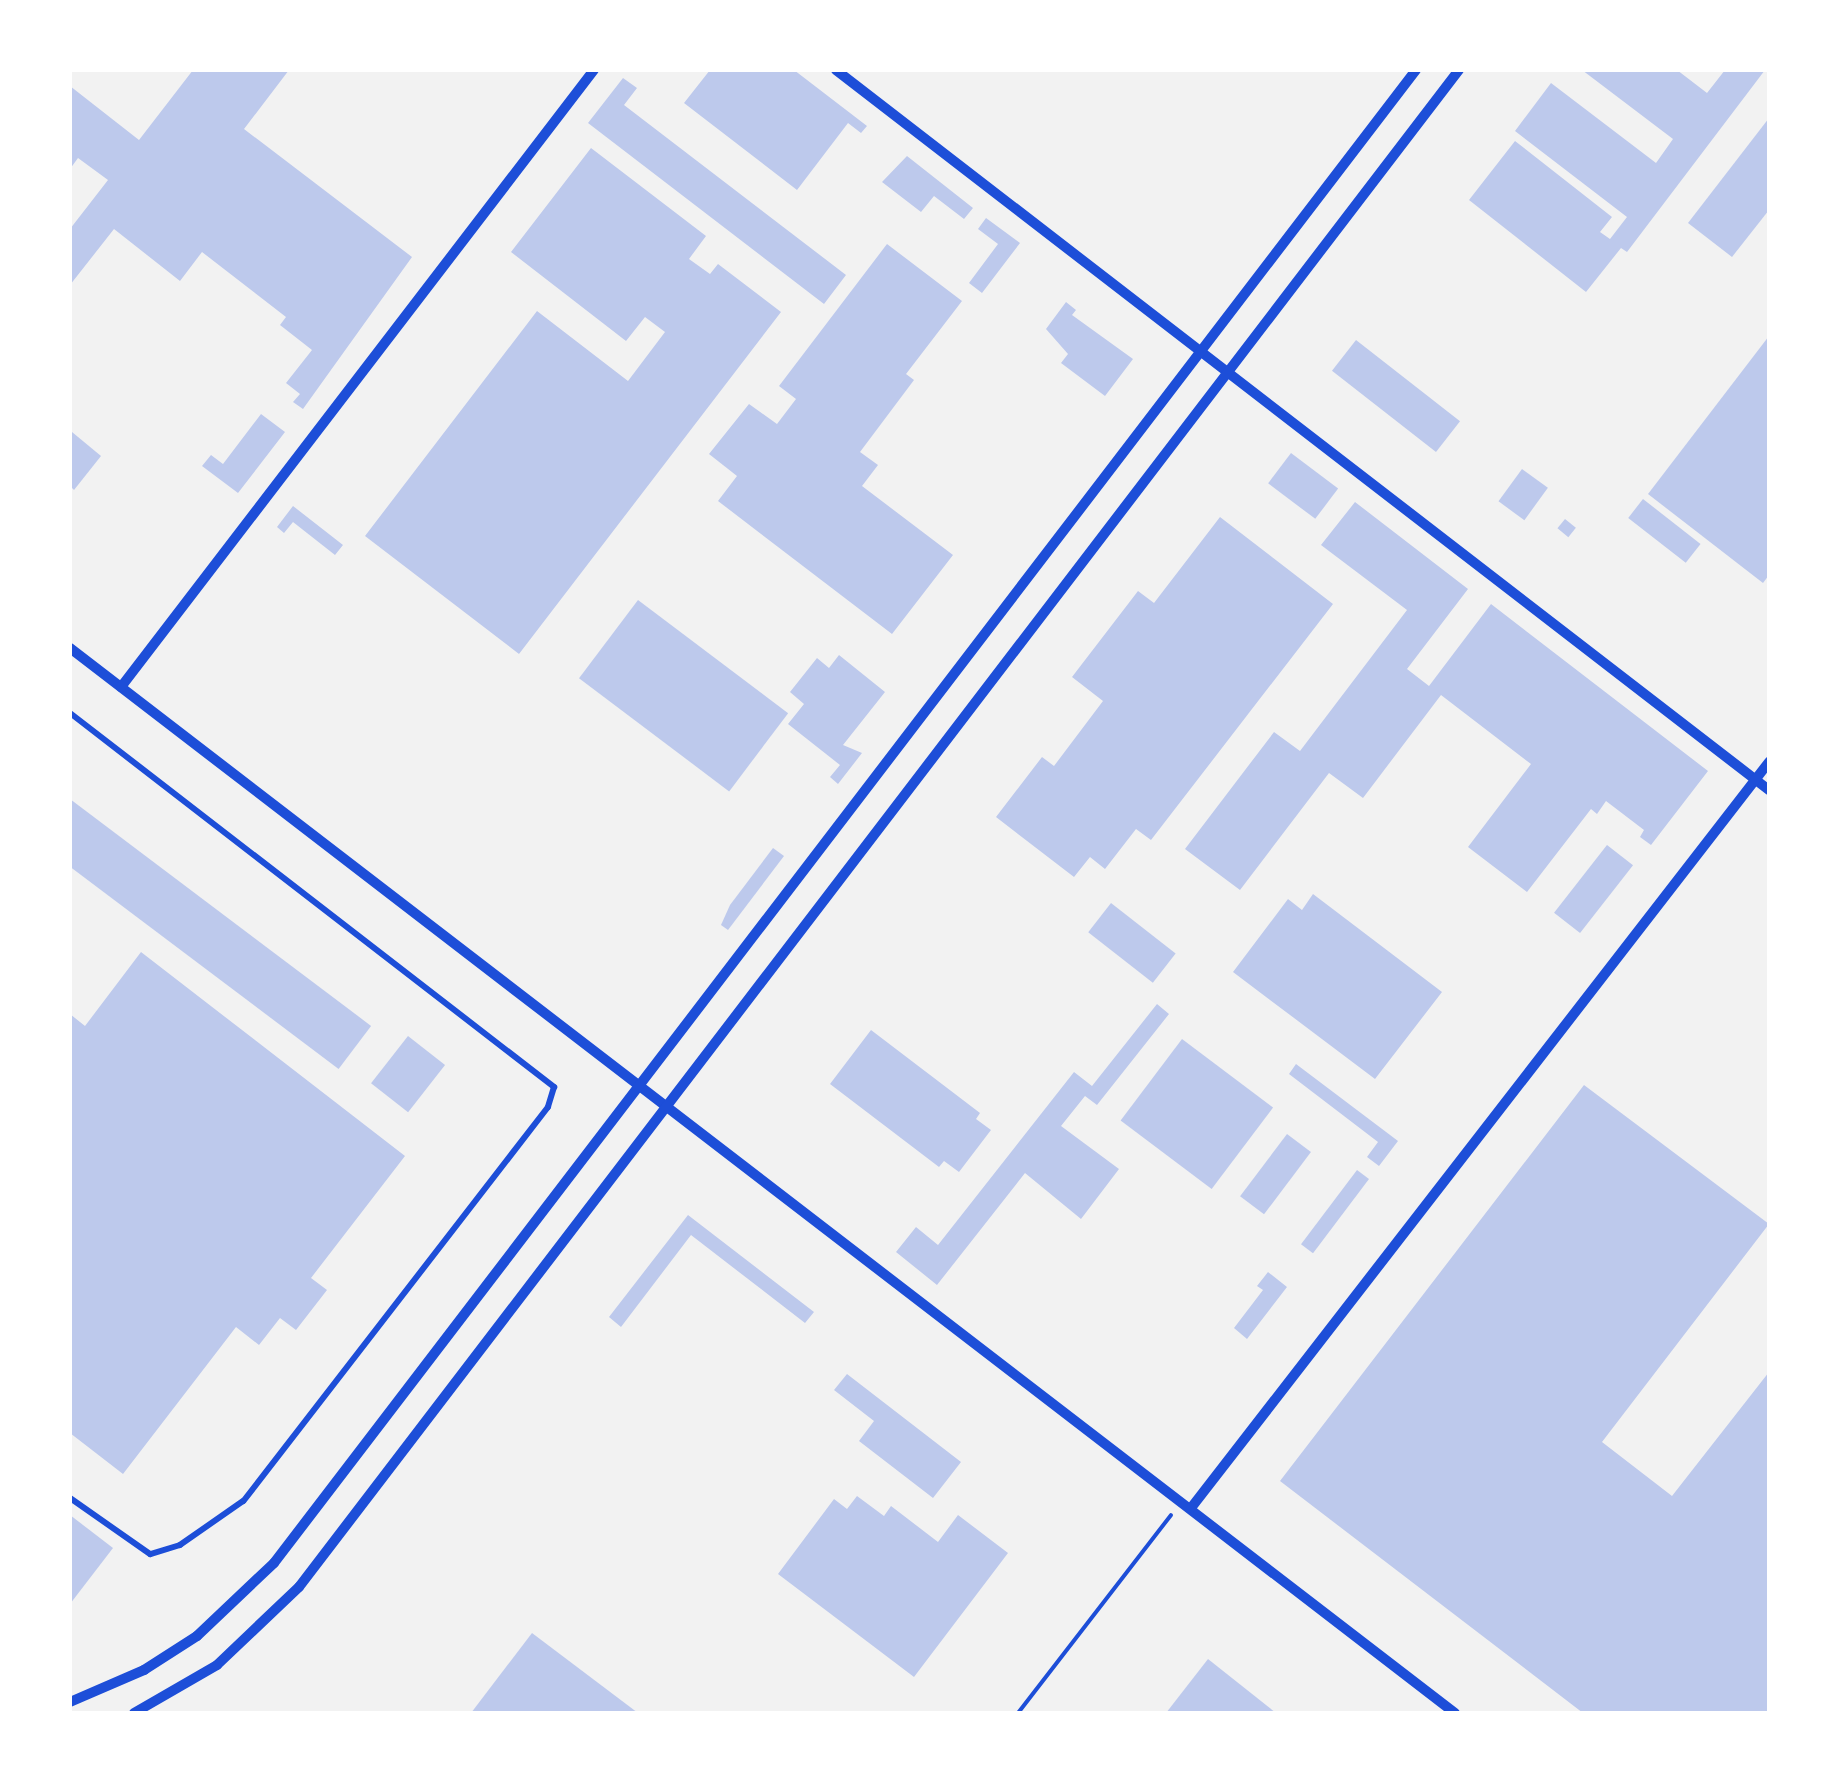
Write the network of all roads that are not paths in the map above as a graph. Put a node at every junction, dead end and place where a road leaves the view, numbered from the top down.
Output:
1 (594, 70) edge
2 (836, 70) edge
3 (1416, 70) edge
4 (1459, 70) edge
5 (1200, 352) junction
6 (1227, 372) junction
7 (70, 648) edge
8 (120, 687) junction
9 (70, 713) edge
10 (1769, 762) edge
11 (1756, 780) junction
12 (1769, 790) edge
13 (637, 1086) junction
14 (665, 1108) junction
15 (70, 1498) edge
16 (1186, 1505) junction
17 (70, 1702) edge
18 (134, 1713) edge
19 (1454, 1713) edge

1 - 8 street
2 - 5 street
3 - 5 street
4 - 6 street
5 - 6 street
5 - 13 street
6 - 11 street
6 - 14 street
7 - 8 street
8 - 13 street
9 - 15 lane
10 - 11 street
11 - 12 street
11 - 16 street
13 - 14 street
13 - 17 street
14 - 16 street
14 - 18 street
16 - 19 street

